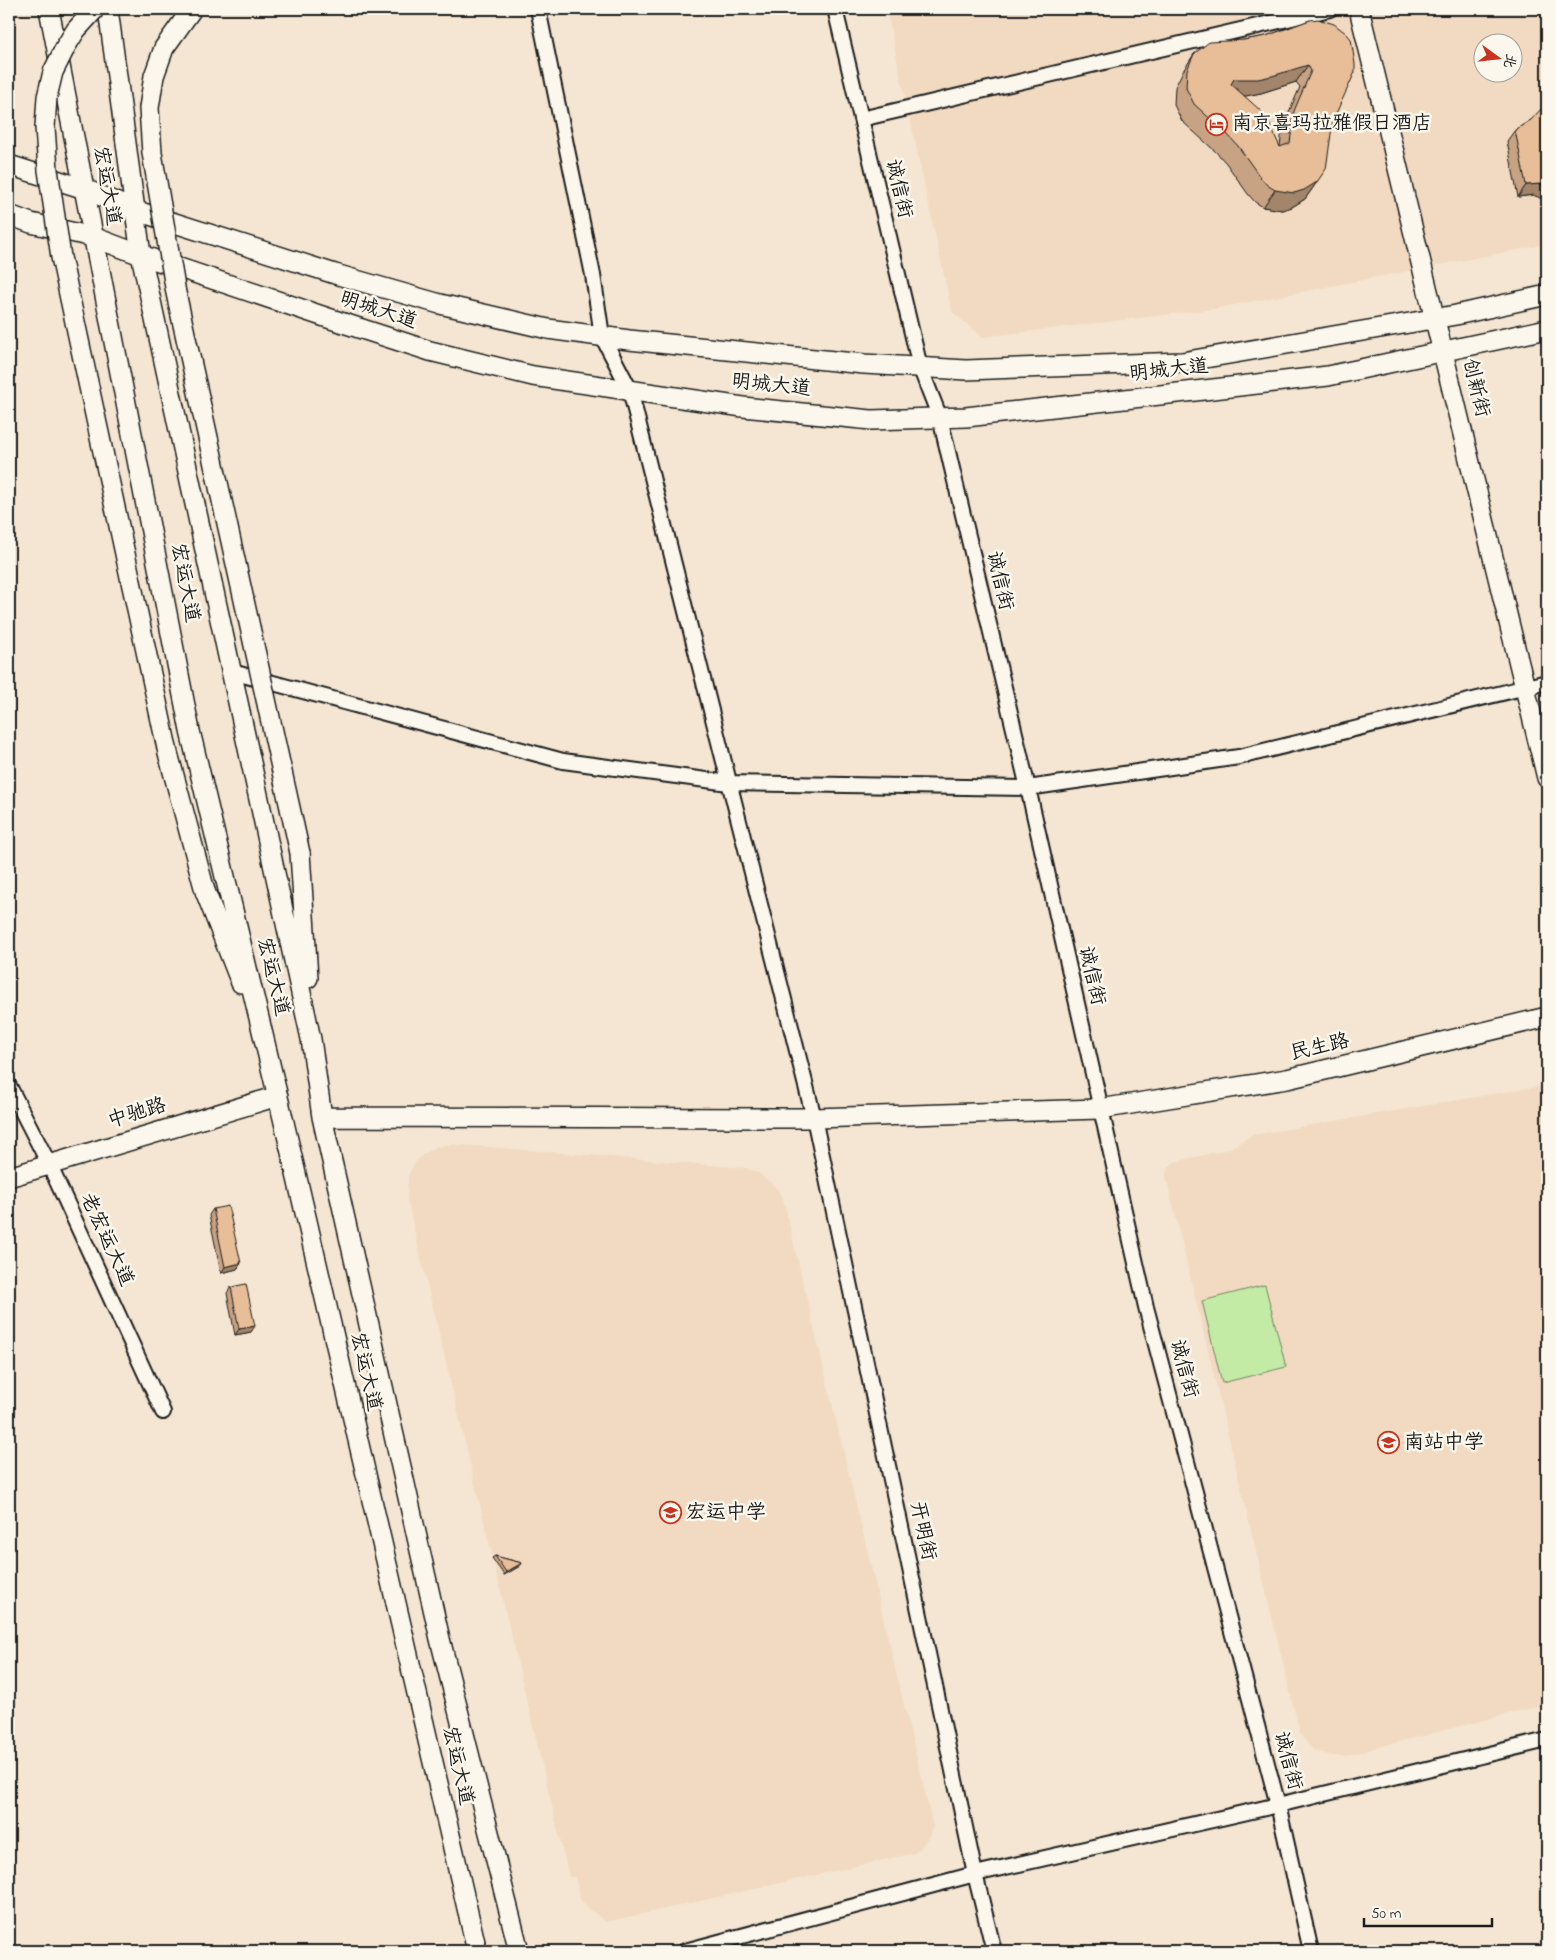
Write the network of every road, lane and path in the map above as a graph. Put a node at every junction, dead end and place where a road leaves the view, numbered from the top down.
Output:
1 (49, 9) edge
2 (95, 9) edge
3 (108, 9) edge
4 (192, 9) edge
5 (538, 9) edge
6 (836, 9) edge
7 (1330, 9) edge
8 (1359, 9) edge
9 (861, 119) junction
10 (9, 165) edge
11 (85, 190) junction
12 (134, 210) junction
13 (9, 215) edge
14 (31, 223) junction
15 (9, 224) edge
16 (93, 237) junction
17 (141, 255) junction
18 (1547, 295) edge
19 (1436, 318) junction
20 (1547, 329) edge
21 (602, 336) junction
22 (1444, 351) junction
23 (920, 368) junction
24 (630, 390) junction
25 (940, 418) junction
26 (232, 672) junction
27 (1547, 682) edge
28 (1525, 688) junction
29 (1547, 778) edge
30 (729, 783) junction
31 (1028, 788) junction
32 (1547, 1016) edge
33 (312, 1039) junction
34 (267, 1052) junction
35 (9, 1086) edge
36 (278, 1096) junction
37 (1100, 1109) junction
38 (322, 1118) junction
39 (814, 1118) junction
40 (49, 1164) junction
41 (9, 1177) edge
42 (163, 1412) dead end
43 (1547, 1740) edge
44 (1278, 1805) junction
45 (975, 1874) junction
46 (477, 1951) edge
47 (518, 1951) edge
48 (685, 1951) edge
49 (994, 1951) edge
50 (1311, 1951) edge

1 - 11 main road, 宏运大道
2 - 34 main road, bridge
3 - 12 main road, 宏运大道
4 - 33 main road, bridge
5 - 21 street, 开明街
6 - 9 street, 诚信街
7 - 9 street
8 - 19 main road, 创新街
9 - 23 street, 诚信街
10 - 11 main road, 明城大道
11 - 12 main road, 明城大道
11 - 16 main road, 宏运大道
12 - 17 main road, 宏运大道
12 - 21 main road, 明城大道
13 - 14 main road, 明城大道
14 - 15 street
14 - 16 main road, 明城大道
16 - 17 main road, 明城大道
16 - 34 main road, 宏运大道
17 - 24 main road, 明城大道
17 - 26 main road, 宏运大道
18 - 19 main road, 明城大道
19 - 22 main road, 创新街
19 - 23 main road, 明城大道
20 - 22 main road, 明城大道
21 - 23 main road, 明城大道
21 - 24 street, 开明街
22 - 25 main road, 明城大道
22 - 28 main road, 创新街
23 - 25 street, 诚信街
24 - 25 main road, 明城大道
24 - 30 street, 开明街
25 - 31 street, 诚信街
26 - 30 street
26 - 33 main road, 宏运大道
27 - 28 street
28 - 29 main road, 创新街
28 - 31 street
30 - 31 street
30 - 39 street, 开明街
31 - 37 street, 诚信街
32 - 37 main road, 民生路
33 - 38 main road, 宏运大道
34 - 36 main road, 宏运大道
35 - 40 street, 老宏运大道
36 - 40 main road, 中驰路
36 - 46 main road, 宏运大道
37 - 39 main road, 民生路
37 - 44 street, 诚信街
38 - 39 main road, 民生路
38 - 47 main road, 宏运大道
39 - 45 street, 开明街
40 - 41 main road, 中驰路
40 - 42 street, 老宏运大道
43 - 44 street
44 - 45 street
44 - 50 street, 诚信街
45 - 48 street
45 - 49 street, 开明街

